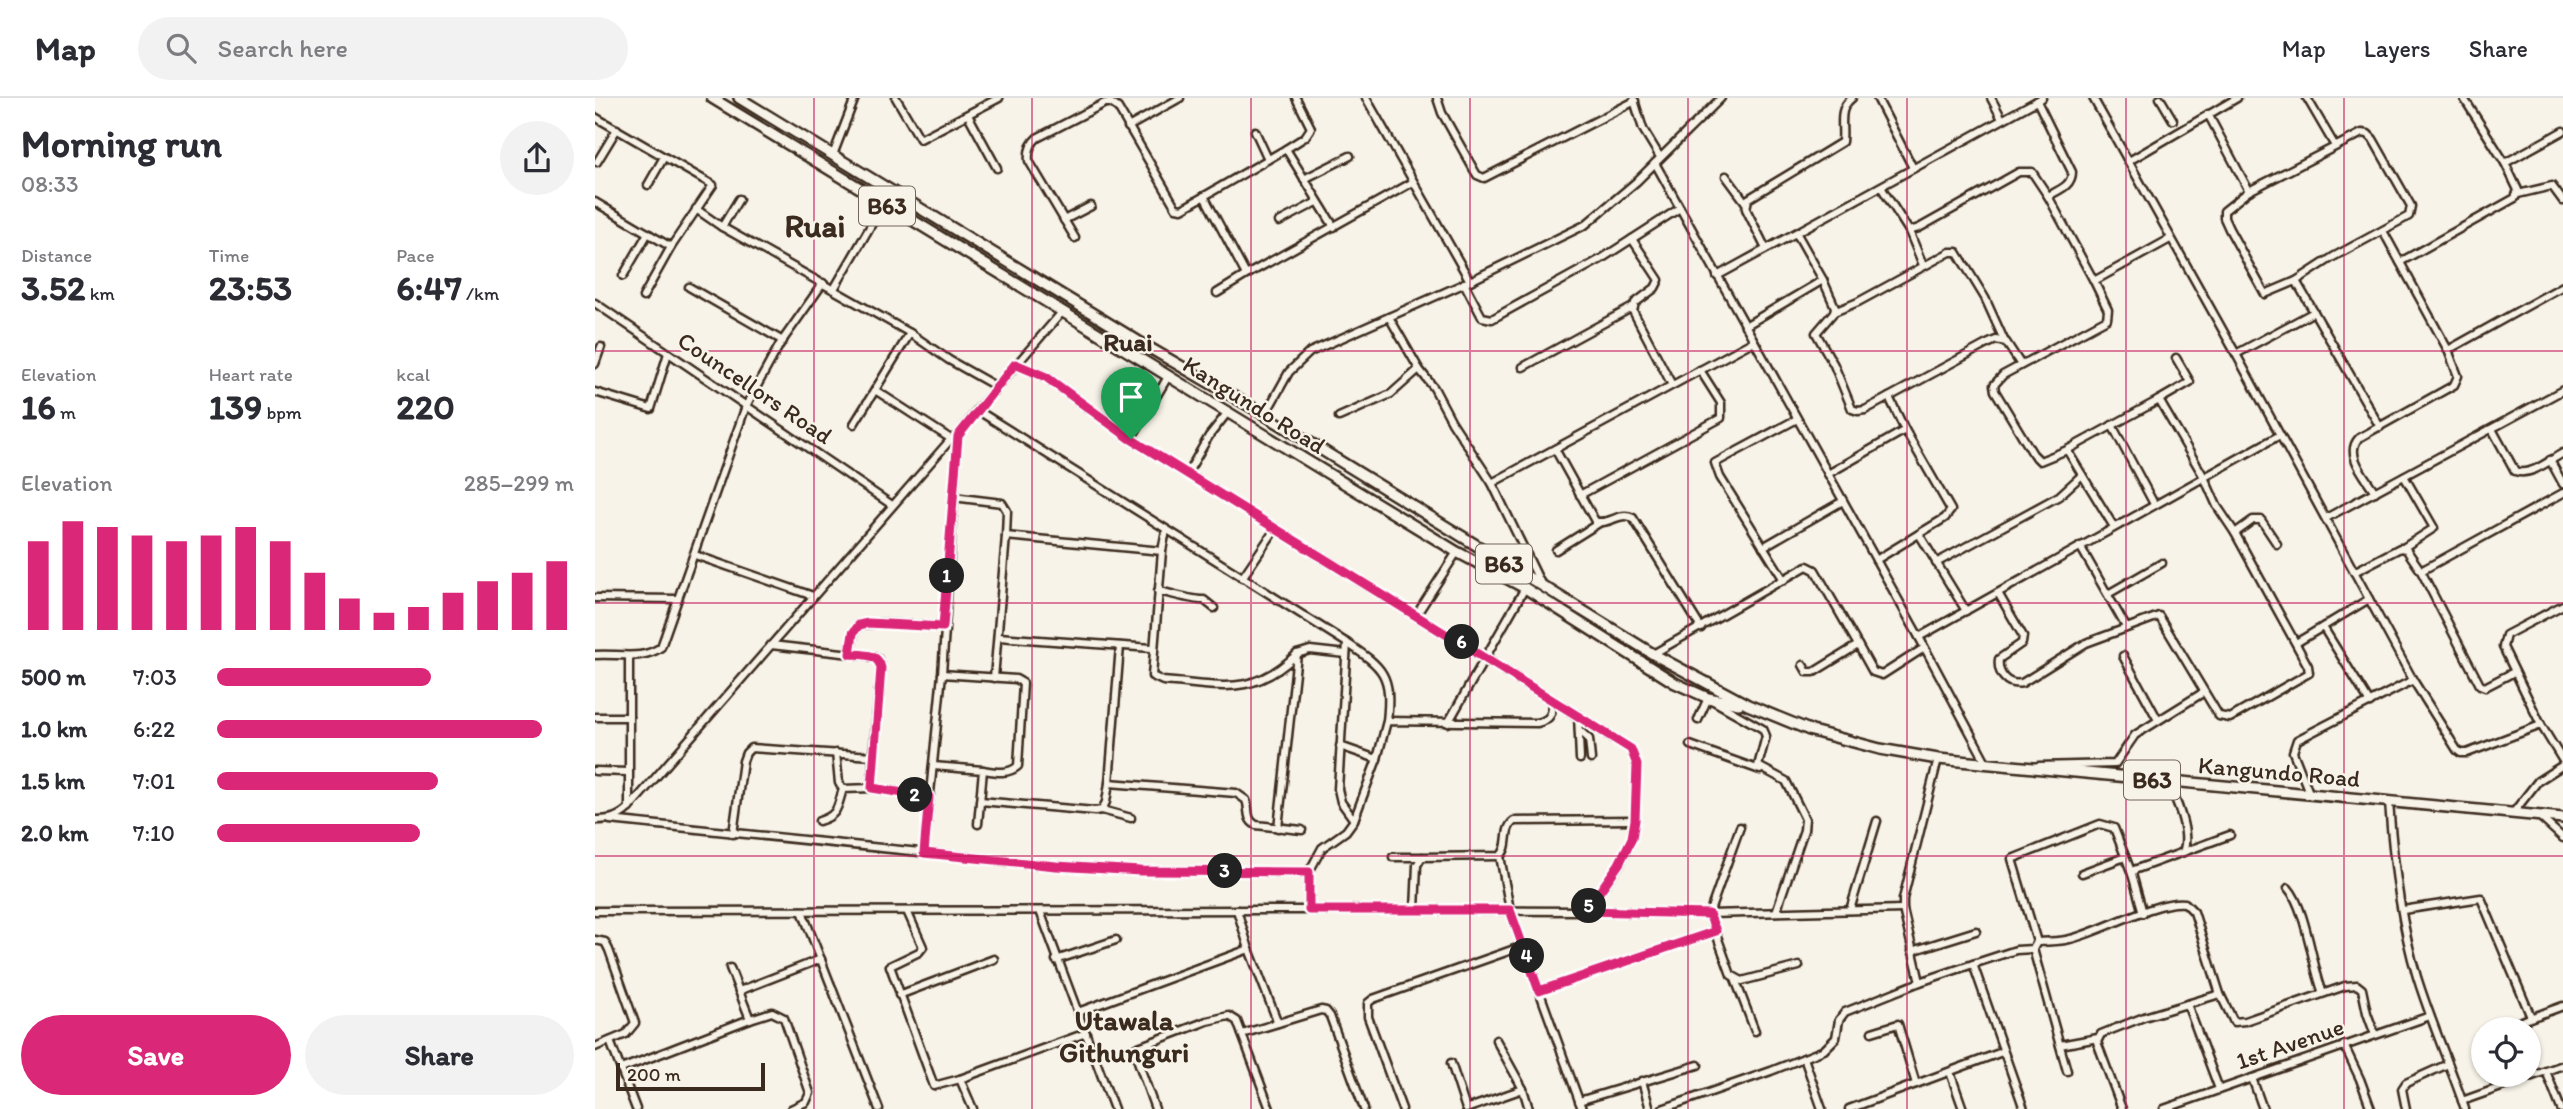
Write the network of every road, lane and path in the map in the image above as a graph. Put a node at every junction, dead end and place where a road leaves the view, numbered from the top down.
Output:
1 (712, 98) edge
2 (739, 98) edge
3 (855, 98) edge
4 (896, 98) edge
5 (999, 98) edge
6 (1178, 98) edge
7 (1296, 98) edge
8 (1366, 98) edge
9 (1437, 98) edge
10 (1721, 98) edge
11 (1852, 98) edge
12 (1877, 98) edge
13 (1991, 98) edge
14 (2093, 98) edge
15 (2160, 98) edge
16 (2238, 98) edge
17 (2307, 98) edge
18 (1634, 99) edge
19 (2039, 99) edge
20 (2465, 100) dead end
21 (2208, 114) junction
22 (968, 116) junction
23 (595, 117) edge
24 (2002, 119) junction
25 (2173, 120) dead end
26 (1128, 127) junction
27 (617, 129) junction
28 (1255, 131) dead end
29 (2563, 131) edge
30 (2335, 146) junction
31 (1286, 149) junction
32 (833, 155) junction
33 (1350, 156) dead end
34 (664, 157) junction
35 (1268, 159) junction
36 (1658, 160) junction
37 (2129, 161) junction
38 (597, 162) dead end
39 (2505, 163) junction
40 (997, 168) dead end
41 (1913, 168) junction
42 (1725, 176) dead end
43 (1304, 179) junction
44 (1413, 182) junction
45 (648, 185) dead end
46 (1881, 187) junction
47 (2249, 191) junction
48 (2518, 194) junction
49 (1204, 196) junction
50 (2048, 196) junction
51 (739, 199) dead end
52 (2563, 201) edge
53 (595, 202) edge
54 (1317, 202) junction
55 (1746, 203) junction
56 (1091, 206) dead end
57 (881, 208) dead end
58 (1680, 208) junction
59 (696, 209) junction
60 (1064, 220) junction
61 (1279, 222) dead end
62 (722, 227) junction
63 (1333, 227) junction
64 (1909, 231) junction
65 (2383, 232) junction
66 (648, 233) junction
67 (1797, 234) junction
68 (1075, 238) dead end
69 (1632, 239) junction
70 (2170, 239) junction
71 (671, 247) junction
72 (1766, 249) junction
73 (2400, 262) junction
74 (1923, 265) junction
75 (1248, 274) junction
76 (623, 276) dead end
77 (1717, 276) junction
78 (1823, 280) junction
79 (2295, 281) junction
80 (1467, 282) junction
81 (2094, 282) junction
82 (823, 283) junction
83 (2563, 286) edge
84 (689, 287) dead end
85 (834, 289) junction
86 (1217, 293) dead end
87 (643, 297) dead end
88 (595, 303) edge
89 (1633, 307) junction
90 (1063, 311) junction
91 (1834, 312) junction
92 (2314, 312) junction
93 (1389, 317) junction
94 (1745, 326) junction
95 (910, 333) junction
96 (2004, 340) junction
97 (783, 341) junction
98 (1754, 341) junction
99 (601, 347) dead end
100 (2448, 349) junction
101 (668, 353) junction
102 (2236, 354) junction
103 (2176, 358) dead end
104 (595, 364) edge
105 (1015, 364) junction
106 (2021, 365) junction
107 (1523, 367) dead end
108 (1419, 369) junction
109 (1700, 369) junction
110 (1169, 375) junction
111 (1672, 385) junction
112 (997, 387) junction
113 (876, 390) junction
114 (2563, 390) edge
115 (595, 392) edge
116 (1889, 397) junction
117 (1240, 400) junction
118 (2159, 400) junction
119 (746, 406) junction
120 (977, 410) junction
121 (1229, 412) junction
122 (1265, 415) junction
123 (1339, 416) dead end
124 (1797, 419) junction
125 (854, 424) dead end
126 (2112, 425) junction
127 (2380, 427) junction
128 (2492, 429) junction
129 (1905, 430) junction
130 (2280, 435) junction
131 (954, 438) junction
132 (1131, 439) junction
133 (1555, 449) junction
134 (2067, 450) junction
135 (2563, 453) edge
136 (2550, 460) junction
137 (1187, 474) junction
138 (1828, 474) junction
139 (2082, 475) junction
140 (2404, 476) junction
141 (2204, 477) junction
142 (1492, 483) junction
143 (2563, 484) edge
144 (2375, 492) junction
145 (2563, 493) edge
146 (1580, 495) junction
147 (953, 497) junction
148 (1843, 501) junction
149 (892, 505) junction
150 (2154, 505) junction
151 (2326, 518) junction
152 (1599, 523) junction
153 (2114, 527) junction
154 (1276, 528) junction
155 (1166, 530) junction
156 (2235, 533) junction
157 (1919, 534) junction
158 (1006, 536) junction
159 (2277, 544) dead end
160 (2080, 546) junction
161 (1763, 547) junction
162 (2403, 548) junction
163 (1556, 550) dead end
164 (1162, 551) junction
165 (1457, 552) junction
166 (695, 555) junction
167 (1876, 560) junction
168 (1936, 563) junction
169 (2162, 563) dead end
170 (2421, 571) junction
171 (2354, 572) junction
172 (1242, 578) junction
173 (1784, 580) junction
174 (1525, 588) junction
175 (1543, 588) junction
176 (1158, 591) junction
177 (1998, 593) junction
178 (2108, 594) junction
179 (813, 596) junction
180 (595, 598) edge
181 (677, 599) junction
182 (2369, 599) junction
183 (2563, 605) edge
184 (1214, 608) dead end
185 (1966, 611) junction
186 (1417, 614) junction
187 (943, 627) junction
188 (2126, 627) junction
189 (2323, 627) junction
190 (1701, 628) junction
191 (998, 637) junction
192 (1919, 637) junction
193 (1347, 643) junction
194 (2295, 643) junction
195 (771, 645) junction
196 (1857, 645) junction
197 (1120, 646) junction
198 (1152, 648) junction
199 (1924, 648) junction
200 (595, 654) edge
201 (850, 654) junction
202 (1297, 654) junction
203 (1346, 654) junction
204 (1653, 654) junction
205 (629, 656) junction
206 (2123, 656) dead end
207 (1485, 657) junction
208 (1803, 665) dead end
209 (1681, 669) junction
210 (2514, 672) junction
211 (941, 674) junction
212 (994, 678) junction
213 (2413, 680) junction
214 (1675, 683) junction
215 (2204, 692) junction
216 (1708, 698) junction
217 (1553, 701) junction
218 (2370, 703) junction
219 (1748, 705) junction
220 (1578, 716) junction
221 (595, 717) edge
222 (629, 717) junction
223 (1698, 720) dead end
224 (2158, 720) junction
225 (1387, 722) junction
226 (1448, 723) junction
227 (2542, 725) junction
228 (1579, 730) junction
229 (1690, 745) dead end
230 (1340, 746) junction
231 (836, 753) junction
232 (873, 756) junction
233 (1377, 759) junction
234 (1580, 759) dead end
235 (1591, 759) dead end
236 (1938, 759) junction
237 (2563, 763) edge
238 (1987, 764) junction
239 (933, 766) junction
240 (2026, 767) junction
241 (983, 770) junction
242 (1761, 770) junction
243 (595, 771) edge
244 (628, 772) junction
245 (2166, 781) junction
246 (1109, 783) junction
247 (2185, 783) junction
248 (872, 788) junction
249 (843, 789) junction
250 (2174, 794) junction
251 (2310, 795) junction
252 (929, 797) junction
253 (980, 801) junction
254 (2389, 802) junction
255 (629, 808) junction
256 (1102, 810) junction
257 (2513, 813) junction
258 (2538, 815) junction
259 (1131, 818) dead end
260 (2563, 818) edge
261 (595, 820) edge
262 (610, 820) junction
263 (1354, 820) junction
264 (1635, 820) junction
265 (819, 821) dead end
266 (1877, 821) dead end
267 (978, 824) dead end
268 (1740, 827) dead end
269 (1278, 828) junction
270 (1302, 830) dead end
271 (733, 834) junction
272 (2230, 835) dead end
273 (2563, 838) edge
274 (2183, 852) junction
275 (924, 853) junction
276 (1500, 856) junction
277 (1393, 857) dead end
278 (1422, 857) junction
279 (2125, 857) junction
280 (1309, 872) junction
281 (2082, 873) dead end
282 (2132, 874) junction
283 (2288, 888) dead end
284 (1903, 909) junction
285 (1237, 910) junction
286 (1309, 910) junction
287 (1415, 910) junction
288 (1510, 910) junction
289 (1850, 910) junction
290 (595, 911) edge
291 (802, 911) junction
292 (907, 911) junction
293 (1040, 911) junction
294 (1586, 911) junction
295 (2403, 911) junction
296 (1776, 912) junction
297 (2143, 913) junction
298 (1709, 914) junction
299 (1716, 931) junction
300 (1976, 931) dead end
301 (595, 940) edge
302 (1116, 940) dead end
303 (2038, 942) junction
304 (1523, 946) junction
305 (1249, 948) junction
306 (2033, 949) junction
307 (1912, 951) junction
308 (821, 959) junction
309 (994, 959) dead end
310 (1056, 960) junction
311 (1973, 964) junction
312 (1799, 966) dead end
313 (730, 968) dead end
314 (1735, 979) junction
315 (1920, 982) junction
316 (739, 991) junction
317 (1539, 991) junction
318 (2323, 993) junction
319 (2220, 994) junction
320 (899, 995) junction
321 (2187, 1004) junction
322 (2563, 1006) edge
323 (1078, 1012) junction
324 (2430, 1016) junction
325 (2531, 1017) joint
326 (750, 1019) junction
327 (1278, 1023) junction
328 (1755, 1031) dead end
329 (1872, 1032) dead end
330 (1086, 1033) junction
331 (1242, 1034) junction
332 (2375, 1035) junction
333 (2098, 1038) junction
334 (1496, 1040) dead end
335 (610, 1041) junction
336 (2060, 1045) junction
337 (2344, 1045) junction
338 (595, 1047) edge
339 (2002, 1052) junction
340 (1804, 1058) junction
341 (1451, 1063) dead end
342 (2448, 1064) junction
343 (1697, 1065) dead end
344 (2563, 1065) edge
345 (621, 1069) junction
346 (2067, 1071) dead end
347 (2546, 1071) junction
348 (1950, 1072) junction
349 (2541, 1073) edge
350 (2252, 1078) junction
351 (960, 1079) junction
352 (1643, 1081) junction
353 (1916, 1084) junction
354 (2503, 1087) edge
355 (1523, 1089) junction
356 (2219, 1089) junction
357 (1579, 1101) junction
358 (2463, 1105) edge
359 (636, 1109) edge
360 (791, 1109) edge
361 (878, 1109) edge
362 (971, 1109) edge
363 (1114, 1109) edge
364 (1155, 1109) edge
365 (1270, 1109) edge
366 (1364, 1109) edge
367 (1402, 1109) edge
368 (1466, 1109) edge
369 (1529, 1109) edge
370 (1582, 1109) edge
371 (1650, 1109) edge
372 (1662, 1109) edge
373 (1822, 1109) edge
374 (1849, 1109) edge
375 (1963, 1109) edge
376 (2024, 1109) edge
377 (2122, 1109) edge
378 (2164, 1109) edge
379 (2263, 1109) edge
380 (2371, 1109) edge
381 (2406, 1109) edge
382 (2561, 1109) edge

1 - 90 highway, Kangundo Road / B63
2 - 32 highway, Kangundo Road / B63
3 - 32 street
4 - 22 street
5 - 22 street
6 - 26 street
7 - 31 street
8 - 44 street
9 - 18 street
10 - 36 street
11 - 55 street
12 - 41 street
13 - 24 street
14 - 37 street
15 - 25 street
16 - 21 street
17 - 30 street
18 - 36 street
19 - 24 street
19 - 50 street
20 - 39 street
21 - 37 street
21 - 47 street
22 - 40 street
23 - 27 street
24 - 41 street
26 - 49 street
26 - 60 street
27 - 34 street
27 - 38 street
28 - 35 street
29 - 39 street
30 - 47 street
30 - 65 street
31 - 35 street
31 - 43 street
32 - 117 highway, Kangundo Road / B63
33 - 43 street
34 - 45 street
34 - 59 street
35 - 49 street
36 - 58 street
36 - 80 street
37 - 70 street
39 - 48 street
41 - 46 street
42 - 55 street
43 - 54 street
44 - 63 street
44 - 80 street
46 - 64 street
46 - 67 street
47 - 79 street
48 - 52 street
48 - 73 street
49 - 75 street
50 - 64 street
50 - 81 street
51 - 62 street
53 - 66 street
54 - 61 street
54 - 63 street
55 - 72 street
56 - 60 street
57 - 85 street
58 - 69 street
58 - 77 street
59 - 62 street
59 - 71 street
60 - 68 street
62 - 82 street
63 - 75 street
64 - 74 street
65 - 73 street
65 - 79 street
66 - 71 street
66 - 76 street
67 - 72 street
67 - 78 street
69 - 80 street
69 - 89 street
70 - 81 street
70 - 102 street
71 - 87 street
72 - 77 street
73 - 100 street
74 - 91 street
74 - 96 street
75 - 86 street
77 - 94 street
78 - 91 street
78 - 94 street
79 - 92 street
80 - 93 street
81 - 106 street
82 - 85 street
82 - 97 street
83 - 100 street
84 - 97 street
85 - 95 street
88 - 101 street, Councellors Road
89 - 107 street
89 - 111 street
90 - 105 street
90 - 110 highway, Kangundo Road / B63
91 - 116 street
92 - 102 street
92 - 127 street
93 - 108 street
93 - 122 street
94 - 98 street
95 - 112 street
95 - 113 street
96 - 106 street
96 - 116 street
97 - 119 street
98 - 109 street
98 - 124 street
99 - 104 street
100 - 127 street
101 - 115 street
101 - 119 street, Councellors Road
102 - 130 street
103 - 118 street
105 - 112 street
105 - 132 street
106 - 134 street
108 - 123 street
108 - 142 street
109 - 111 street
109 - 146 street
110 - 121 highway, Kangundo Road / B63
110 - 132 street
111 - 133 street
112 - 120 street
113 - 125 street
113 - 131 street
114 - 128 street
116 - 129 street
117 - 121 highway
117 - 122 highway, Kangundo Road / B63
118 - 126 street
118 - 141 street
119 - 149 street, Councellors Road
119 - 166 street
120 - 131 street
120 - 155 street
121 - 137 street
121 - 165 highway, Kangundo Road / B63
122 - 175 highway, Kangundo Road / B63
124 - 138 street
124 - 161 street
126 - 134 street
126 - 150 street
127 - 144 street
128 - 136 street
128 - 140 street
129 - 138 street
129 - 157 street
130 - 141 street
130 - 151 street
131 - 147 street
131 - 149 street
132 - 137 street
133 - 142 street
133 - 146 street
134 - 139 street
135 - 136 street
136 - 143 street
137 - 154 street
138 - 148 street
139 - 153 street
139 - 168 street
140 - 144 street
140 - 162 street
141 - 150 street
141 - 156 street
142 - 175 street
144 - 151 street
145 - 170 street
146 - 152 street
147 - 158 street
147 - 187 street
148 - 161 street
148 - 167 street
149 - 179 street
150 - 153 street
151 - 171 street
152 - 163 street
152 - 190 street
153 - 160 street
154 - 172 street
154 - 186 street
155 - 164 street
155 - 172 street
156 - 159 street
156 - 194 street
157 - 167 street
157 - 168 street
158 - 164 street
158 - 191 street
160 - 177 street
160 - 178 street
161 - 173 street
162 - 170 street
162 - 171 street
164 - 176 street
165 - 174 highway, Kangundo Road / B63
165 - 186 street
166 - 179 street
166 - 181 street
167 - 192 street
168 - 185 street
169 - 178 street
170 - 210 street
171 - 182 street
172 - 193 street
173 - 190 street
173 - 196 street
174 - 207 street
174 - 214 highway, Kangundo Road / B63
175 - 204 highway, Kangundo Road / B63
176 - 184 street
176 - 198 street
177 - 185 street
177 - 188 street
178 - 188 street
179 - 195 street
180 - 181 street
181 - 205 street
182 - 189 street
182 - 213 street
183 - 210 street
185 - 192 street
186 - 207 street
187 - 201 street
187 - 211 street
188 - 215 street
189 - 194 street
189 - 218 street
190 - 204 street
191 - 197 street
191 - 212 street
192 - 199 street
193 - 203 street
193 - 225 street
194 - 215 street
195 - 201 street
195 - 255 street
196 - 199 street
196 - 208 street
197 - 198 street
197 - 246 street
198 - 202 street
199 - 238 street
200 - 205 street
201 - 232 street
202 - 203 street
202 - 269 street
203 - 230 street
204 - 209 highway, Kangundo Road / B63
205 - 222 street
206 - 224 street
207 - 217 street
207 - 226 street
209 - 214 highway
209 - 219 highway, Kangundo Road / B63
210 - 227 street
211 - 212 street
211 - 239 street
212 - 241 street
213 - 218 street
213 - 227 street
214 - 216 highway, Kangundo Road / B63
215 - 224 street
216 - 219 highway, Kangundo Road / B63
216 - 223 street
216 - 242 street
217 - 220 street
217 - 226 street
218 - 251 street
219 - 236 highway, Kangundo Road / B63
220 - 228 street
220 - 264 street
221 - 222 street
222 - 244 street
224 - 240 street
225 - 226 street
225 - 233 street
227 - 237 street
228 - 234 street
228 - 235 street
229 - 242 street
230 - 233 street
230 - 263 street
231 - 232 street
231 - 249 street
231 - 271 street
232 - 248 street
233 - 263 street
236 - 238 highway, Kangundo Road / B63
236 - 284 street
237 - 257 street
238 - 240 highway, Kangundo Road / B63
239 - 241 street
239 - 252 street
240 - 245 highway, Kangundo Road / B63
241 - 253 street
242 - 296 street
243 - 244 street
244 - 255 street
245 - 247 highway, Kangundo Road / B63
245 - 250 street
246 - 256 street
246 - 269 street
247 - 250 street
247 - 251 highway, Kangundo Road / B63
248 - 249 street
248 - 252 street
249 - 265 street
250 - 274 street
251 - 254 highway, Kangundo Road / B63
252 - 275 street
253 - 256 street
253 - 267 street
254 - 257 highway, Kangundo Road / B63
254 - 295 street
255 - 262 street
256 - 259 street
257 - 258 highway, Kangundo Road / B63
258 - 260 highway, Kangundo Road / B63
258 - 273 street
261 - 262 street
262 - 271 street
263 - 280 street
264 - 276 street
264 - 294 street
266 - 289 street
268 - 298 street
269 - 270 street
271 - 275 street
272 - 274 street
274 - 282 street
275 - 280 street
276 - 278 street
276 - 288 street
277 - 278 street
278 - 287 street
279 - 281 street
279 - 282 street
279 - 303 street
280 - 286 street
282 - 297 street
283 - 318 street
284 - 289 street
284 - 307 street
285 - 286 street
285 - 293 street
285 - 305 street
286 - 287 street
287 - 288 street
288 - 294 street
288 - 304 street
289 - 296 street
290 - 291 street
291 - 292 street
291 - 308 street
292 - 293 street
292 - 320 street
293 - 310 street
294 - 298 street
295 - 324 street
295 - 325 street
296 - 298 street
297 - 303 street
297 - 319 street
298 - 299 street
299 - 314 street
299 - 317 street
300 - 307 street
301 - 335 street
302 - 310 street
303 - 306 street
304 - 317 street
304 - 367 street
305 - 323 street
305 - 327 street
306 - 311 street
306 - 336 street
307 - 315 street
308 - 316 street
308 - 361 street
309 - 320 street
310 - 323 street
311 - 315 street
311 - 339 street
312 - 314 street
313 - 316 street
314 - 328 street
315 - 340 street
316 - 326 street
317 - 357 street
318 - 319 street
318 - 332 street
319 - 321 street
320 - 351 street
321 - 333 street
321 - 356 street
322 - 325 street
323 - 330 street
324 - 332 street, 1st Avenue
324 - 342 street
326 - 345 street
326 - 360 street
327 - 331 street
327 - 366 street
329 - 353 street
330 - 351 street
330 - 363 street
331 - 364 street
331 - 365 street
332 - 337 street, 1st Avenue
333 - 336 street
333 - 377 street
334 - 355 street
335 - 338 street
335 - 345 street
336 - 346 street
337 - 350 street, 1st Avenue
337 - 380 street
339 - 348 street
339 - 376 street
340 - 372 street
340 - 373 street
341 - 368 street
342 - 358 street
342 - 381 street
343 - 352 street
344 - 347 street
345 - 359 street
347 - 349 street
347 - 382 street
348 - 353 street
348 - 375 street
350 - 356 street, 1st Avenue
350 - 379 street
351 - 362 street
352 - 357 street
352 - 371 street
353 - 374 street
354 - 358 street
355 - 368 street
355 - 369 street
356 - 378 street, 1st Avenue
357 - 370 street

